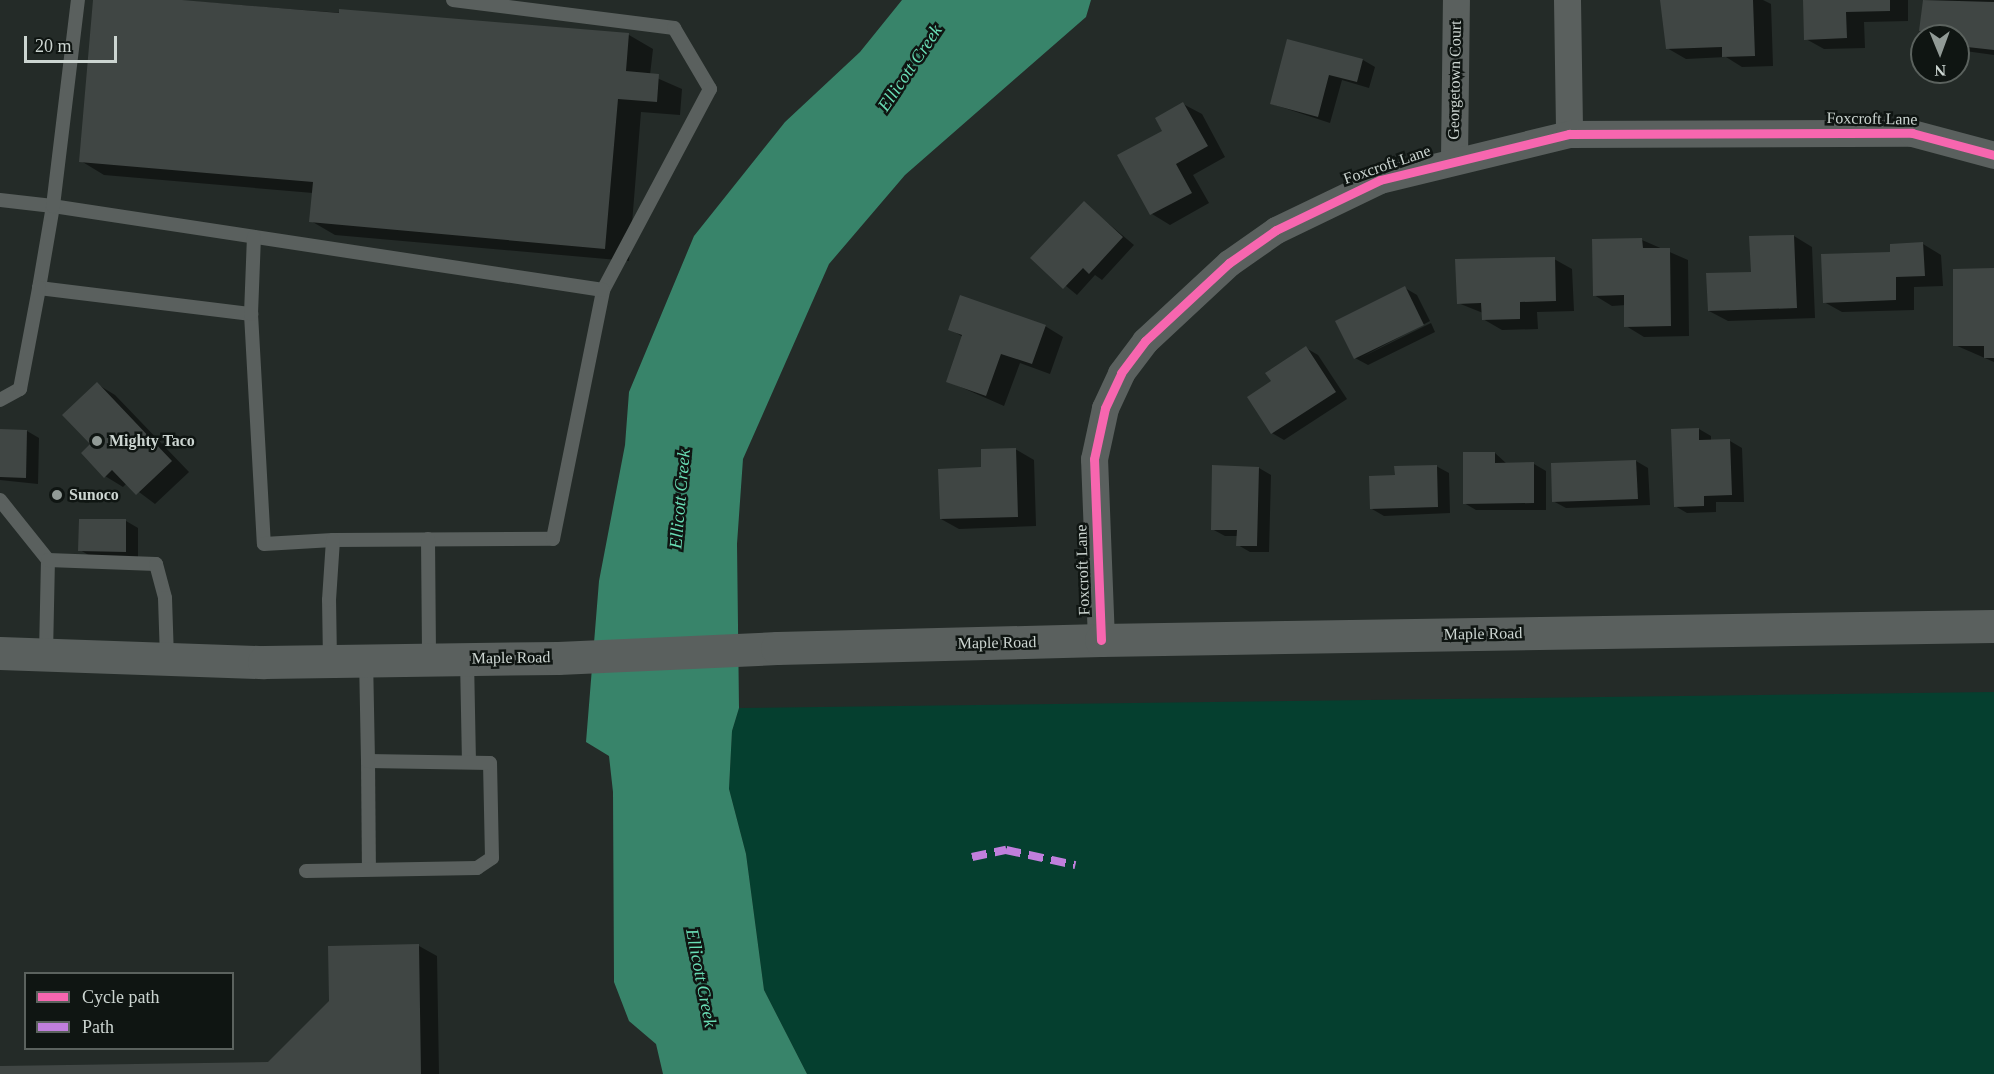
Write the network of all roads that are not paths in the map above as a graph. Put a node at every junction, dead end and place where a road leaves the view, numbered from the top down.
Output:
1 (78, 0) edge
2 (453, 0) edge
3 (1456, 0) edge
4 (1567, 0) edge
5 (1569, 134) junction
6 (1994, 155) edge
7 (1454, 159) junction
8 (0, 200) edge
9 (53, 206) junction
10 (254, 237) junction
11 (39, 288) junction
12 (603, 290) junction
13 (251, 314) junction
14 (0, 400) edge
15 (0, 500) edge
16 (428, 539) junction
17 (333, 540) junction
18 (48, 560) junction
19 (1994, 626) edge
20 (1101, 640) junction
21 (0, 652) edge
22 (46, 654) junction
23 (167, 659) junction
24 (429, 659) junction
25 (467, 659) junction
26 (366, 660) junction
27 (330, 661) junction
28 (469, 759) junction
29 (368, 761) junction
30 (369, 869) junction
31 (306, 871) dead end

1 - 9 lane
2 - 12 lane
3 - 7 street, Georgetown Court
4 - 5 street
5 - 6 street, Foxcroft Lane
5 - 7 street, Foxcroft Lane
7 - 20 street, Foxcroft Lane
8 - 9 lane
9 - 10 lane
9 - 11 lane
10 - 12 lane
10 - 13 lane
11 - 13 lane
11 - 14 lane
12 - 16 lane
13 - 17 lane
15 - 18 lane
16 - 17 lane
16 - 24 lane
17 - 27 lane
18 - 22 lane
18 - 23 lane
19 - 20 main road, Maple Road
20 - 25 main road, Maple Road
21 - 22 main road, Maple Road
22 - 23 main road, Maple Road
23 - 27 main road, Maple Road
24 - 25 main road, Maple Road
24 - 26 main road, Maple Road
25 - 28 lane
26 - 27 main road, Maple Road
26 - 29 lane
28 - 29 lane
28 - 30 lane
29 - 30 lane
30 - 31 lane

